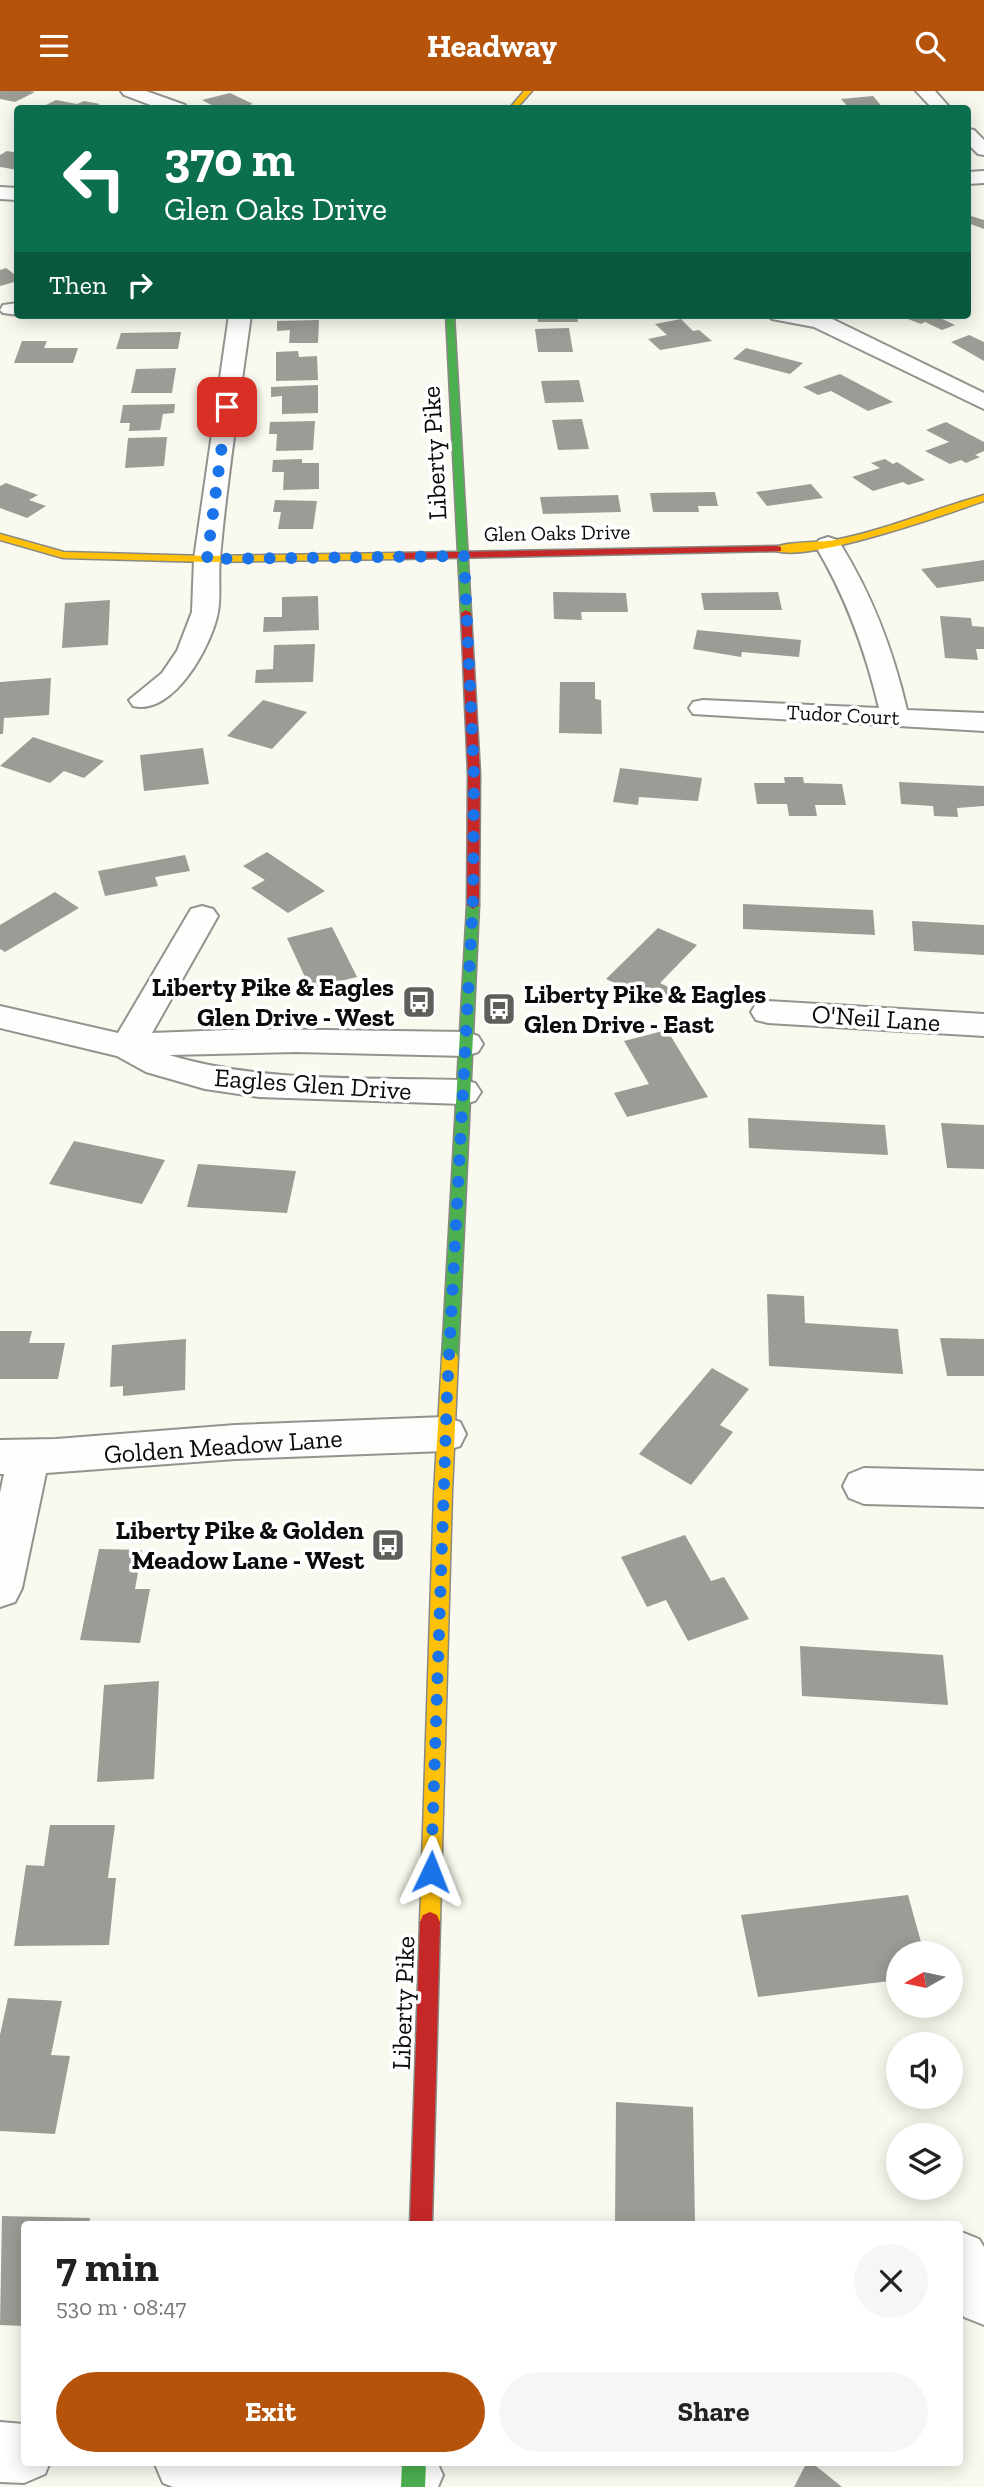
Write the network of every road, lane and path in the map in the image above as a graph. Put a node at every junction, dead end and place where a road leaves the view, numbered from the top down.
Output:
1 (130, 91) edge
2 (528, 91) edge
3 (925, 91) edge
4 (162, 105) edge
5 (516, 105) edge
6 (939, 105) edge
7 (971, 137) edge
8 (984, 150) edge
9 (239, 319) edge
10 (450, 319) edge
11 (802, 319) edge
12 (984, 402) edge
13 (984, 498) edge
14 (0, 537) edge
15 (828, 545) junction
16 (464, 556) junction
17 (207, 559) junction
18 (143, 700) dead end
19 (703, 708) dead end
20 (895, 718) junction
21 (984, 722) edge
22 (202, 916) dead end
23 (768, 1012) dead end
24 (0, 1017) edge
25 (984, 1025) edge
26 (466, 1044) junction
27 (127, 1047) junction
28 (463, 1092) junction
29 (445, 1433) junction
30 (15, 1457) edge
31 (864, 1486) dead end
32 (984, 1489) edge
33 (0, 1588) edge
34 (421, 2221) edge
35 (963, 2265) edge
36 (984, 2297) edge
37 (0, 2452) edge
38 (21, 2453) edge
39 (254, 2466) edge
40 (413, 2475) edge

1 - 4 street
2 - 5 street
3 - 6 street
7 - 8 street
9 - 17 street
10 - 16 street, Liberty Pike
11 - 12 street
13 - 15 street, Glen Oaks Drive
14 - 17 street, Glen Oaks Drive
15 - 16 street, Glen Oaks Drive
15 - 20 street
16 - 17 street, Glen Oaks Drive
16 - 26 street, Liberty Pike
17 - 18 street
19 - 20 street, Tudor Court
20 - 21 street, Tudor Court
22 - 27 street
23 - 25 street, O'Neil Lane
24 - 27 street, Eagles Glen Drive
26 - 27 street, Eagles Glen Drive
26 - 28 street, Liberty Pike
27 - 28 street, Eagles Glen Drive
28 - 29 street, Liberty Pike
29 - 30 street, Golden Meadow Lane
29 - 34 street, Liberty Pike
30 - 33 street
31 - 32 street
35 - 36 street
37 - 38 street
39 - 40 street

